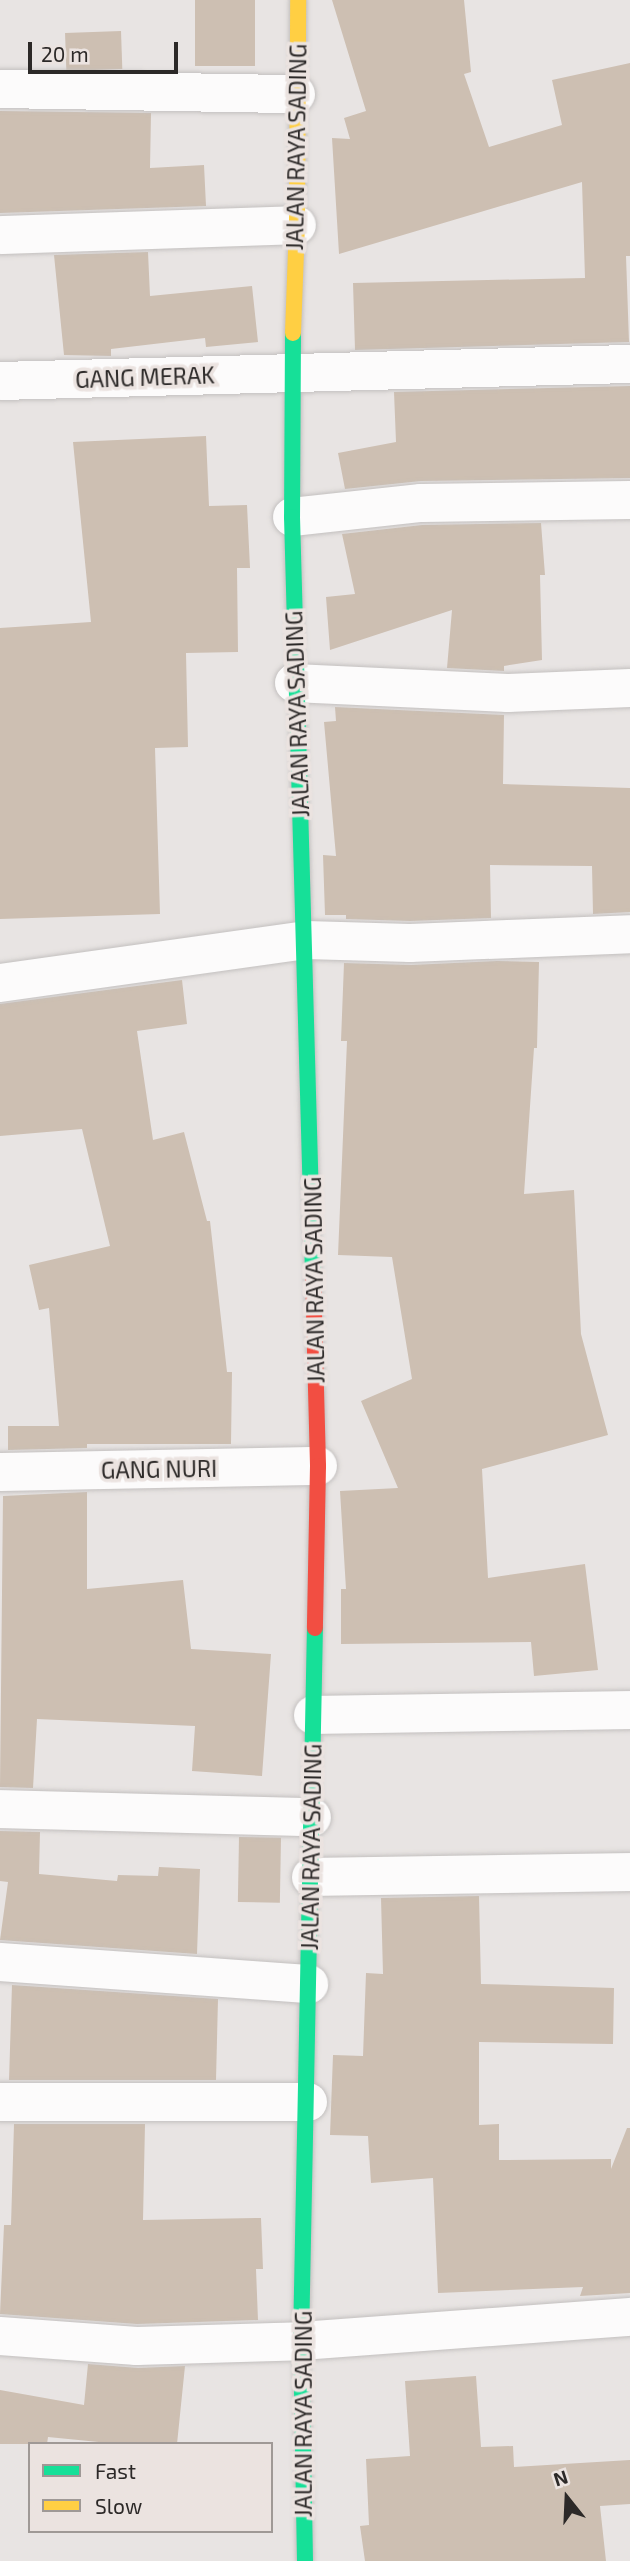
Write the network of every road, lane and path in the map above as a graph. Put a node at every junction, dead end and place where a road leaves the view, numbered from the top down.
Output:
1 (298, 0) edge
2 (0, 89) edge
3 (296, 94) junction
4 (297, 225) junction
5 (0, 235) edge
6 (630, 364) edge
7 (291, 373) junction
8 (0, 381) edge
9 (630, 500) edge
10 (292, 517) junction
11 (294, 683) junction
12 (630, 688) edge
13 (630, 934) edge
14 (306, 940) junction
15 (0, 983) edge
16 (318, 1466) junction
17 (0, 1472) edge
18 (630, 1710) edge
19 (313, 1715) junction
20 (0, 1809) edge
21 (312, 1816) junction
22 (630, 1872) edge
23 (312, 1877) junction
24 (0, 1962) edge
25 (309, 1984) junction
26 (0, 2102) edge
27 (308, 2102) junction
28 (630, 2317) edge
29 (0, 2336) edge
30 (301, 2341) junction
31 (305, 2561) edge

1 - 3 street, JALAN RAYA SADING
2 - 3 street
3 - 4 street, JALAN RAYA SADING
4 - 5 street
4 - 7 street, JALAN RAYA SADING
6 - 7 street, GANG MERAK
7 - 8 street, GANG MERAK
7 - 10 street, JALAN RAYA SADING
9 - 10 street
10 - 11 street, JALAN RAYA SADING
11 - 12 street
11 - 14 street, JALAN RAYA SADING
13 - 14 street
14 - 15 street
14 - 16 street, JALAN RAYA SADING
16 - 17 street, GANG NURI
16 - 19 street, JALAN RAYA SADING
18 - 19 street
19 - 21 street, JALAN RAYA SADING
20 - 21 street
21 - 23 street, JALAN RAYA SADING
22 - 23 street
23 - 25 street, JALAN RAYA SADING
24 - 25 street
25 - 27 street, JALAN RAYA SADING
26 - 27 street
27 - 30 street, JALAN RAYA SADING
28 - 30 street
29 - 30 street
30 - 31 street, JALAN RAYA SADING

